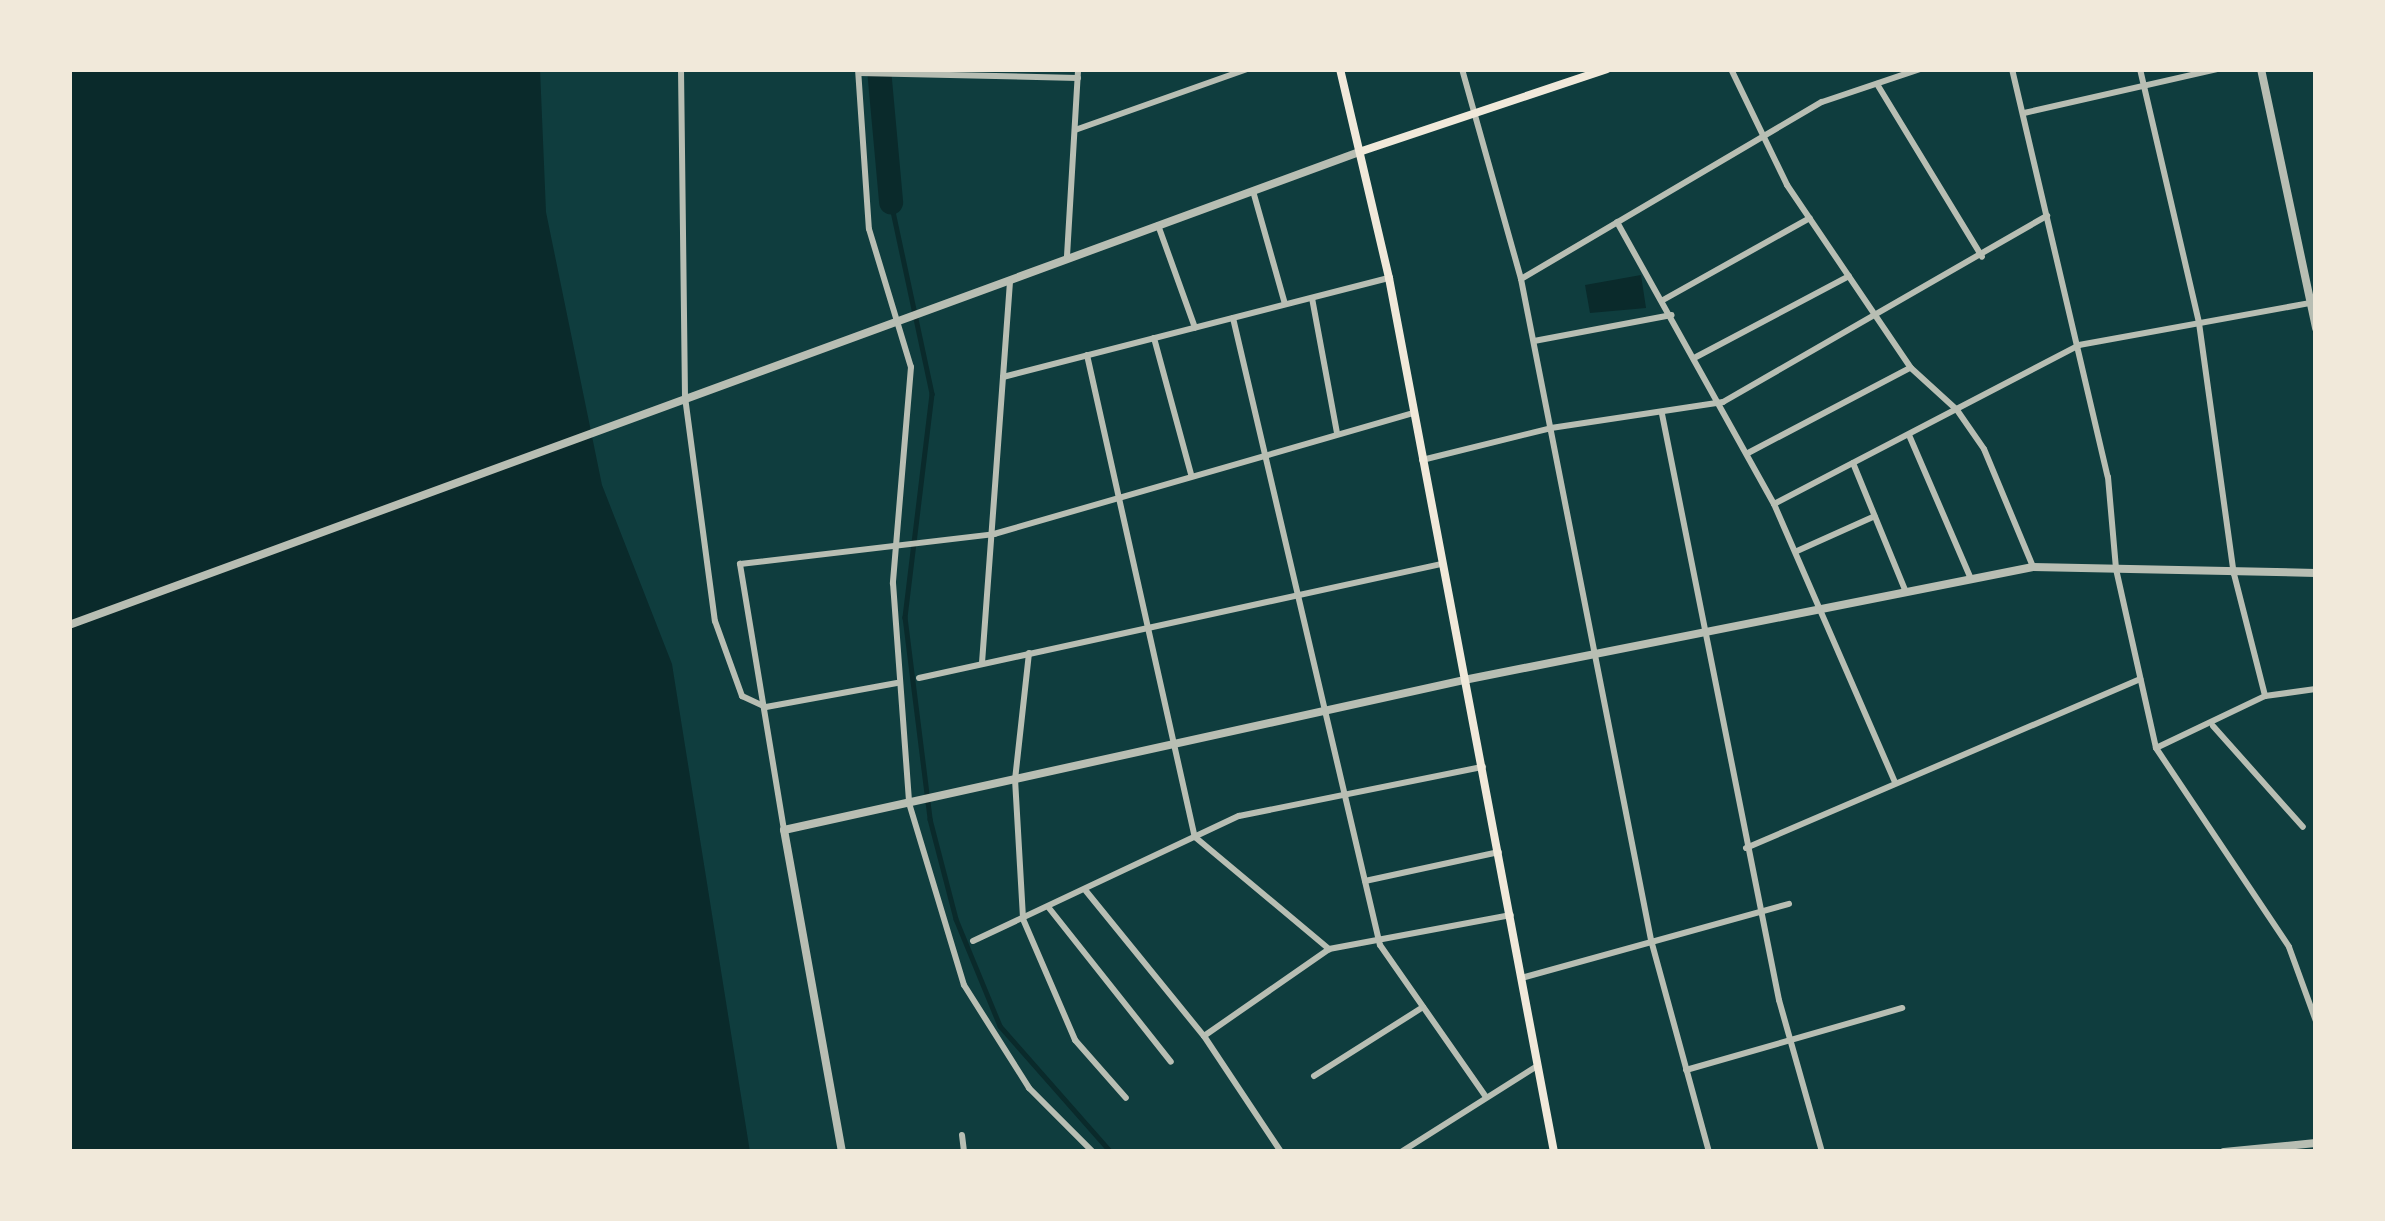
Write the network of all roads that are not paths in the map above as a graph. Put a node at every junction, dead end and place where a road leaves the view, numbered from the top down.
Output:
1 (681, 69) edge
2 (1247, 69) edge
3 (1340, 69) edge
4 (1462, 69) edge
5 (1606, 69) edge
6 (1731, 69) edge
7 (1920, 69) edge
8 (2012, 69) edge
9 (2140, 69) edge
10 (2217, 69) edge
11 (2261, 69) edge
12 (858, 71) edge
13 (891, 71) edge
14 (1078, 73) edge
15 (1877, 84) junction
16 (2145, 86) junction
17 (2024, 112) junction
18 (1473, 113) junction
19 (1073, 130) junction
20 (1759, 140) junction
21 (1362, 151) junction
22 (1253, 191) junction
23 (2047, 216) junction
24 (1810, 218) junction
25 (1617, 222) junction
26 (1158, 225) junction
27 (1067, 256) junction
28 (1982, 257) junction
29 (1849, 276) junction
30 (1010, 278) junction
31 (1389, 278) junction
32 (1521, 279) junction
33 (1312, 298) junction
34 (1663, 300) junction
35 (2314, 303) edge
36 (1286, 304) junction
37 (1672, 315) junction
38 (1879, 316) junction
39 (899, 318) junction
40 (1233, 318) junction
41 (2199, 323) junction
42 (1195, 328) junction
43 (2316, 328) edge
44 (1154, 338) junction
45 (1533, 341) junction
46 (2079, 345) junction
47 (1087, 355) junction
48 (1696, 357) junction
49 (1910, 368) junction
50 (1003, 376) junction
51 (686, 397) junction
52 (1723, 402) junction
53 (1957, 410) junction
54 (1412, 413) junction
55 (1662, 414) junction
56 (1550, 428) junction
57 (1336, 433) junction
58 (1909, 435) junction
59 (1264, 451) junction
60 (1748, 453) junction
61 (1422, 460) junction
62 (1853, 463) junction
63 (1191, 474) junction
64 (1117, 497) junction
65 (1774, 504) junction
66 (1875, 516) junction
67 (994, 534) junction
68 (896, 541) junction
69 (1797, 551) junction
70 (1441, 564) junction
71 (2033, 567) junction
72 (2116, 569) junction
73 (2316, 573) edge
74 (2234, 574) junction
75 (1971, 579) junction
76 (1298, 592) junction
77 (1906, 592) junction
78 (1823, 610) junction
79 (69, 625) edge
80 (1144, 625) junction
81 (1704, 632) junction
82 (1029, 652) junction
83 (1596, 655) junction
84 (982, 663) junction
85 (919, 678) dead end
86 (2140, 679) junction
87 (1464, 680) junction
88 (897, 683) junction
89 (2316, 689) edge
90 (2265, 696) junction
91 (766, 707) junction
92 (1326, 710) junction
93 (2213, 726) junction
94 (1170, 746) junction
95 (2156, 748) junction
96 (1483, 767) junction
97 (1015, 779) junction
98 (1894, 782) junction
99 (1343, 791) junction
100 (909, 802) junction
101 (2303, 827) dead end
102 (784, 830) junction
103 (1195, 837) junction
104 (1746, 848) junction
105 (1499, 852) junction
106 (1365, 881) junction
107 (1086, 891) junction
108 (1789, 904) dead end
109 (1049, 908) junction
110 (1762, 914) junction
111 (1511, 915) junction
112 (1023, 920) junction
113 (1651, 940) junction
114 (974, 941) dead end
115 (1380, 945) junction
116 (1329, 950) junction
117 (1525, 977) junction
118 (1423, 1006) junction
119 (1901, 1008) dead end
120 (2316, 1021) edge
121 (1204, 1036) junction
122 (1788, 1040) junction
123 (1171, 1062) dead end
124 (1541, 1066) junction
125 (1686, 1070) junction
126 (1314, 1076) dead end
127 (1486, 1097) junction
128 (1126, 1098) dead end
129 (962, 1135) dead end
130 (2316, 1143) edge
131 (1279, 1148) edge
132 (842, 1152) edge
133 (964, 1152) edge
134 (1093, 1152) edge
135 (1264, 1152) edge
136 (1401, 1152) edge
137 (1554, 1152) edge
138 (1709, 1152) edge
139 (1822, 1152) edge
140 (2224, 1152) edge

1 - 51 street
2 - 19 street
3 - 21 main road
4 - 18 street
5 - 18 main road
6 - 20 street
7 - 15 street
8 - 17 street
9 - 16 street
10 - 16 street
11 - 35 street
12 - 13 street
12 - 39 street
13 - 14 street
14 - 19 street
15 - 20 street
15 - 28 street
16 - 17 street
16 - 41 street
17 - 23 street
18 - 21 main road
18 - 32 street
19 - 27 street
20 - 24 street
20 - 25 street
21 - 22 street
21 - 31 main road
22 - 26 street
22 - 36 street
23 - 28 street
23 - 46 street
24 - 29 street
24 - 34 street
25 - 32 street
25 - 34 street
26 - 27 street
26 - 42 street
27 - 30 street
28 - 38 street
29 - 38 street
29 - 48 street
30 - 39 street
30 - 50 street
31 - 33 street
31 - 54 main road
32 - 45 street
33 - 36 street
33 - 57 street
34 - 37 street
35 - 41 street
35 - 43 street
36 - 40 street
37 - 45 street
37 - 48 street
38 - 49 street
38 - 52 street
39 - 51 street
39 - 68 street
40 - 42 street
40 - 59 street
41 - 46 street
41 - 74 street
42 - 44 street
44 - 47 street
44 - 63 street
45 - 56 street
46 - 53 street
46 - 72 street
47 - 50 street
47 - 64 street
48 - 52 street
49 - 53 street
49 - 60 street
50 - 67 street
51 - 79 street
51 - 91 street
52 - 55 street
52 - 60 street
53 - 58 street
53 - 71 street
54 - 57 street
54 - 61 main road
55 - 56 street
55 - 81 street
56 - 61 street
56 - 83 street
57 - 59 street
58 - 62 street
58 - 75 street
59 - 63 street
59 - 76 street
60 - 65 street
61 - 70 main road
62 - 65 street
62 - 66 street
63 - 64 street
64 - 67 street
64 - 80 street
65 - 69 street
66 - 69 street
66 - 77 street
67 - 68 street
67 - 84 street
68 - 88 street
68 - 91 street
69 - 78 street
70 - 76 street
70 - 87 main road
71 - 72 street
71 - 75 street
72 - 74 street
72 - 86 street
73 - 74 street
74 - 90 street
75 - 77 street
76 - 80 street
76 - 92 street
77 - 78 street
78 - 81 street
78 - 98 street
80 - 82 street
80 - 94 street
81 - 83 street
81 - 104 street
82 - 84 street
82 - 97 street
83 - 87 street
83 - 113 street
84 - 85 street
86 - 95 street
86 - 98 street
87 - 92 street
87 - 96 main road
88 - 91 street
88 - 100 street
89 - 90 street
90 - 93 street
91 - 102 street
92 - 94 street
92 - 99 street
93 - 95 street
93 - 101 street
94 - 97 street
94 - 103 street
95 - 120 street
96 - 99 street
96 - 105 main road
97 - 100 street
97 - 112 street
98 - 104 street
99 - 103 street
99 - 106 street
100 - 102 street
100 - 134 street
102 - 132 street
103 - 107 street
103 - 116 street
104 - 110 street
105 - 106 street
105 - 111 main road
106 - 115 street
107 - 109 street
107 - 121 street
108 - 110 street
109 - 112 street
109 - 123 street
110 - 113 street
110 - 122 street
111 - 115 street
111 - 117 main road
112 - 114 street
112 - 128 street
113 - 117 street
113 - 125 street
115 - 116 street
115 - 118 street
116 - 121 street
117 - 124 main road
118 - 126 street
118 - 127 street
119 - 122 street
121 - 131 street
122 - 125 street
122 - 139 street
124 - 127 street
124 - 137 main road
125 - 138 street
127 - 136 street
129 - 133 street
130 - 140 street
131 - 135 street

